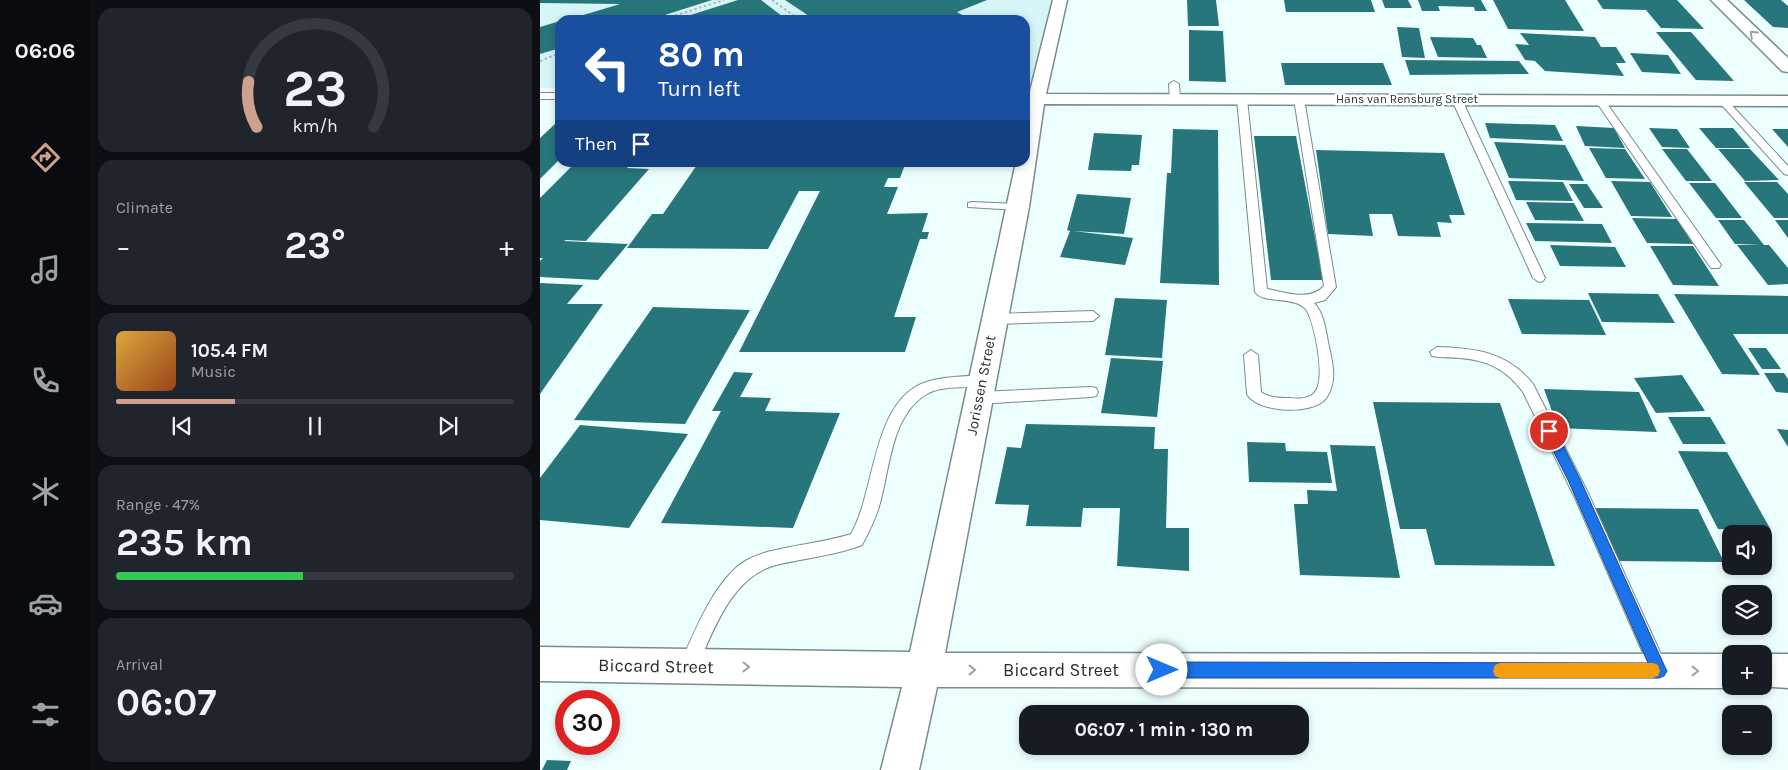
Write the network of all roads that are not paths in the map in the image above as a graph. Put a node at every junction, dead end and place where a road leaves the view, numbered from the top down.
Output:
1 (1060, 0) edge
2 (1718, 0) edge
3 (1788, 67) edge
4 (540, 96) edge
5 (555, 96) edge
6 (1030, 99) edge
7 (1242, 99) junction
8 (1299, 99) junction
9 (1457, 100) junction
10 (1600, 100) junction
11 (1723, 101) junction
12 (1788, 101) edge
13 (1022, 167) edge
14 (1788, 172) edge
15 (972, 205) dead end
16 (1018, 207) junction
17 (1715, 266) dead end
18 (1539, 278) dead end
19 (1303, 300) junction
20 (1093, 316) dead end
21 (995, 319) junction
22 (1437, 352) dead end
23 (1251, 356) dead end
24 (980, 389) junction
25 (1091, 392) dead end
26 (540, 664) edge
27 (688, 667) junction
28 (924, 670) junction
29 (1659, 671) junction
30 (1722, 671) edge
31 (1772, 671) edge
32 (1788, 671) edge
33 (900, 770) edge

1 - 6 street, Jorissen Street
3 -> 2 street
4 - 5 lane
6 - 7 street, Hans van Rensburg Street
7 - 8 street, Hans van Rensburg Street
7 - 19 lane
8 - 9 street, Hans van Rensburg Street
8 - 19 lane
9 - 10 street, Hans van Rensburg Street
9 - 18 lane
10 - 11 street, Hans van Rensburg Street
10 - 17 lane
11 - 12 street, Hans van Rensburg Street
11 - 14 lane
13 - 16 street, Jorissen Street
15 - 16 lane
16 - 21 street, Jorissen Street
19 - 23 lane
20 - 21 lane
21 - 24 street, Jorissen Street
22 - 29 lane
24 - 25 lane
24 - 27 lane
24 - 28 street, Jorissen Street
26 - 27 street, Biccard Street
27 -> 28 street, Biccard Street
28 -> 29 street, Biccard Street
28 - 33 street, Jorissen Street
29 -> 30 street, Biccard Street
31 - 32 street

